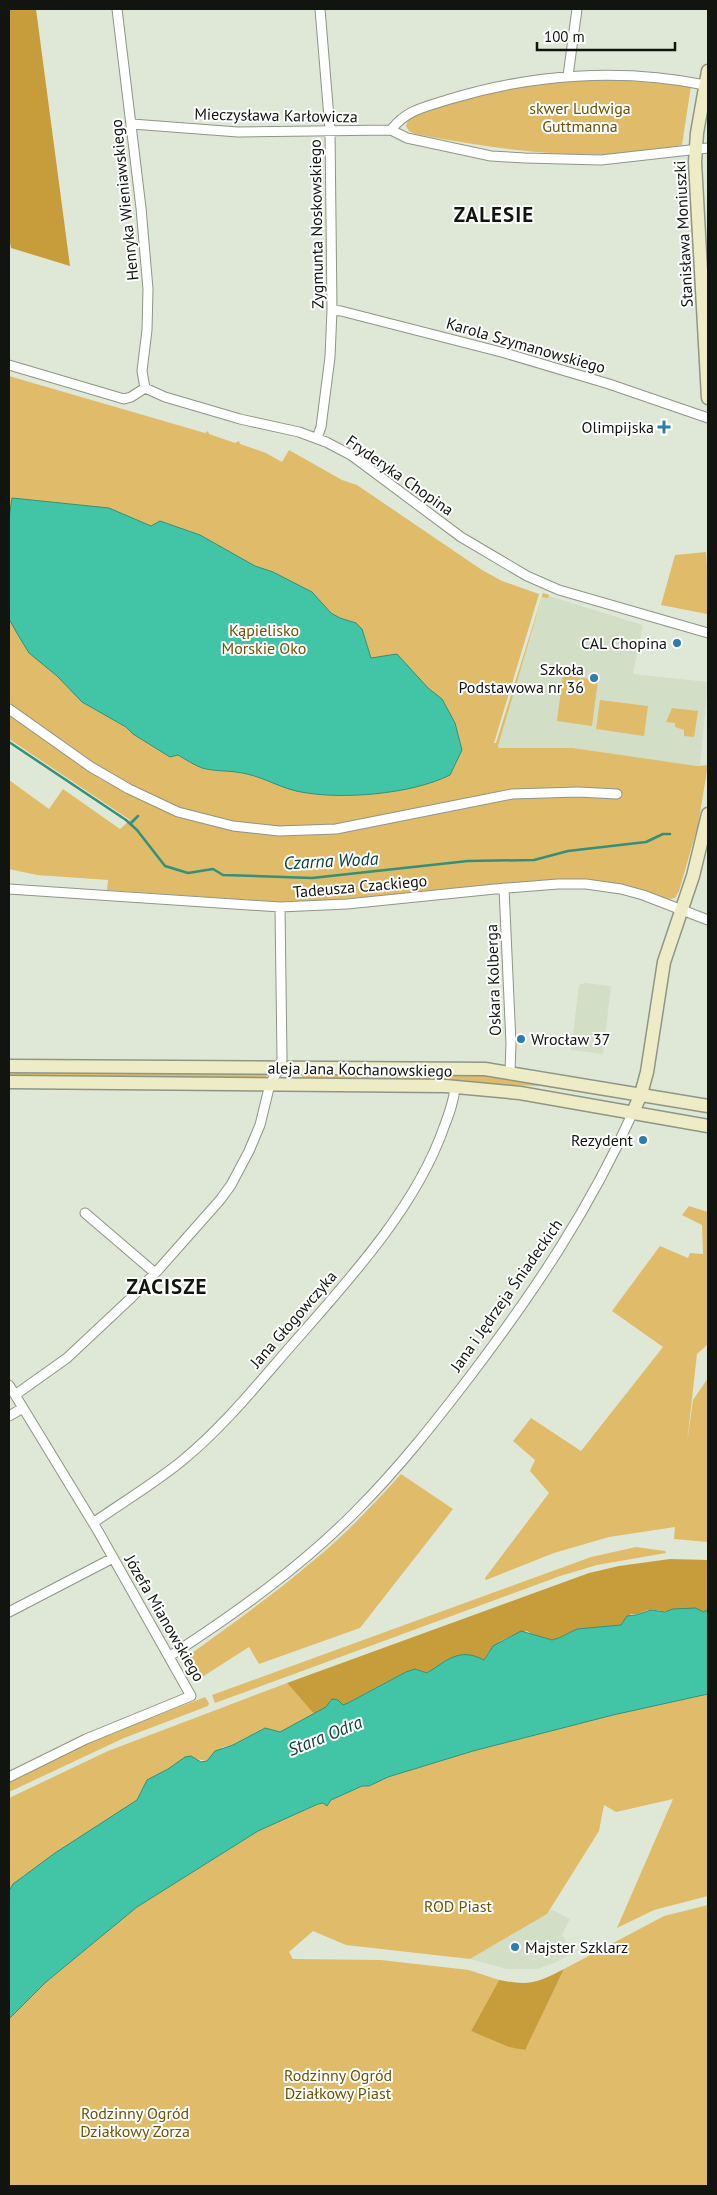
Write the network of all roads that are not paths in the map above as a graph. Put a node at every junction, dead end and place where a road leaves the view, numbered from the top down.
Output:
1 (117, 9) edge
2 (320, 9) edge
3 (577, 9) edge
4 (708, 71) edge
5 (568, 76) junction
6 (705, 85) junction
7 (132, 124) junction
8 (330, 130) junction
9 (391, 130) junction
10 (702, 149) edge
11 (706, 301) edge
12 (332, 310) junction
13 (9, 365) edge
14 (145, 388) junction
15 (708, 398) edge
16 (708, 418) edge
17 (317, 438) junction
18 (708, 633) edge
19 (9, 709) edge
20 (617, 794) dead end
21 (708, 816) edge
22 (504, 888) junction
23 (9, 889) edge
24 (280, 907) junction
25 (680, 909) junction
26 (708, 920) edge
27 (9, 1066) edge
28 (280, 1067) junction
29 (510, 1071) junction
30 (9, 1082) edge
31 (270, 1084) junction
32 (455, 1087) junction
33 (641, 1094) junction
34 (708, 1106) edge
35 (633, 1112) junction
36 (708, 1126) edge
37 (85, 1214) dead end
38 (156, 1273) junction
39 (9, 1385) edge
40 (15, 1396) junction
41 (23, 1408) junction
42 (9, 1416) edge
43 (93, 1523) junction
44 (113, 1558) junction
45 (9, 1612) edge
46 (170, 1656) junction
47 (9, 1776) edge

1 - 7 street, Henryka Wieniawskiego
2 - 8 street, Zygmunta Noskowskiego
3 - 5 street
4 - 6 main road, Stanisława Moniuszki
5 - 6 street
5 - 9 street
6 - 10 main road, Stanisława Moniuszki
7 - 8 street, Mieczysława Karłowicza
7 - 14 street, Henryka Wieniawskiego
8 - 9 street, Mieczysława Karłowicza
8 - 12 street, Zygmunta Noskowskiego
9 - 10 street, Mieczysława Karłowicza
10 - 11 main road, Stanisława Moniuszki
11 - 15 main road, Stanisława Moniuszki
12 - 16 street, Karola Szymanowskiego
12 - 17 street, Zygmunta Noskowskiego
13 - 14 street
14 - 17 street, Fryderyka Chopina
17 - 18 street, Fryderyka Chopina
19 - 20 street
21 - 25 main road, Jana i Jędrzeja Śniadeckich
22 - 24 street, Tadeusza Czackiego
22 - 25 street, Tadeusza Czackiego
22 - 29 street, Oskara Kolberga
23 - 24 street, Tadeusza Czackiego
24 - 28 street
25 - 26 street, Tadeusza Czackiego
25 - 33 main road, Jana i Jędrzeja Śniadeckich
27 - 28 main road, aleja Jana Kochanowskiego
28 - 29 main road, aleja Jana Kochanowskiego
28 - 31 street
29 - 33 main road, aleja Jana Kochanowskiego
30 - 31 main road, aleja Jana Kochanowskiego
31 - 32 main road, aleja Jana Kochanowskiego
31 - 38 street
32 - 35 main road, aleja Jana Kochanowskiego
32 - 43 street, Jana Głogowczyka
33 - 34 main road, aleja Jana Kochanowskiego
33 - 35 main road, Jana i Jędrzeja Śniadeckich
35 - 36 main road, aleja Jana Kochanowskiego
35 - 46 street, Jana i Jędrzeja Śniadeckich
37 - 38 street
38 - 40 street
39 - 40 street, Józefa Mianowskiego
40 - 41 street, Józefa Mianowskiego
41 - 42 street
41 - 43 street, Józefa Mianowskiego
43 - 44 street, Józefa Mianowskiego
44 - 45 street
44 - 46 street, Józefa Mianowskiego
46 - 47 street, Józefa Mianowskiego

